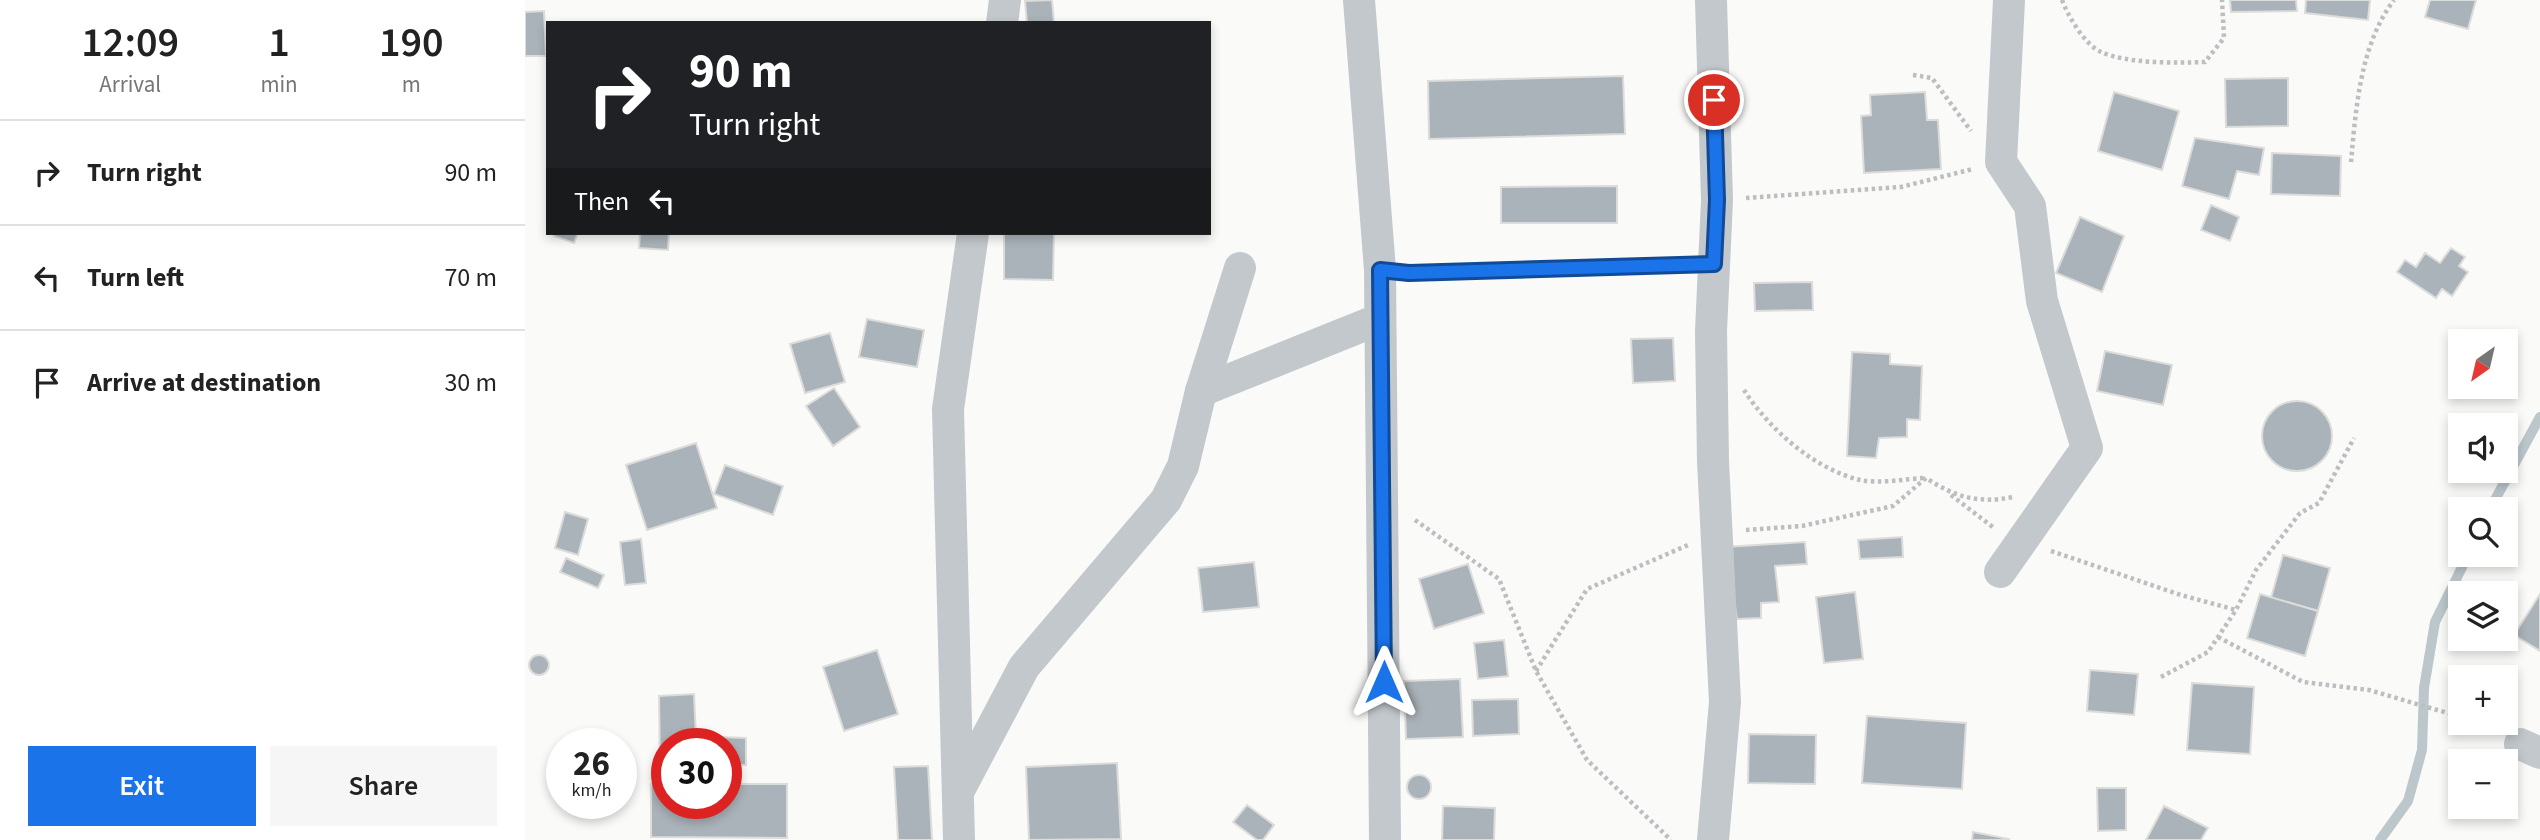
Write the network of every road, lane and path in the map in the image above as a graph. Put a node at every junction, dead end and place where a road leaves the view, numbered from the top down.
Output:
1 (1005, 0) edge
2 (1359, 0) edge
3 (1711, 0) edge
4 (2009, 0) edge
5 (2062, 0) edge
6 (2222, 0) edge
7 (2395, 0) edge
8 (1002, 21) edge
9 (1913, 75) dead end
10 (2001, 162) junction
11 (2351, 162) dead end
12 (1717, 200) junction
13 (973, 235) edge
14 (1714, 264) junction
15 (1240, 268) dead end
16 (1380, 270) junction
17 (1380, 319) junction
18 (1742, 386) dead end
19 (1201, 391) junction
20 (2354, 438) dead end
21 (1926, 478) junction
22 (1950, 495) junction
23 (2017, 496) dead end
24 (1382, 497) junction
25 (1715, 533) junction
26 (2022, 540) junction
27 (2000, 572) dead end
28 (2236, 610) junction
29 (2218, 637) junction
30 (1536, 671) junction
31 (2161, 677) dead end
32 (2448, 713) edge
33 (957, 793) junction
34 (959, 840) edge
35 (1385, 840) edge
36 (1671, 840) edge
37 (1713, 840) edge

1 - 8 street
2 - 16 street
3 - 12 street
4 - 10 street
5 - 6 path
7 - 11 path
9 - 10 path
10 - 12 path
10 - 26 street
12 - 14 street
13 - 33 street
14 - 16 lane
14 - 25 street
15 - 19 street
16 - 17 street
17 - 19 street
17 - 24 street
18 - 21 path
19 - 33 street
20 - 28 path
21 - 22 path
21 - 25 path
22 - 23 path
22 - 26 path
24 - 30 path
24 - 35 street
25 - 30 path
25 - 37 street
26 - 27 street
26 - 28 path
28 - 29 path
29 - 31 path
29 - 32 path
30 - 36 path
33 - 34 street

